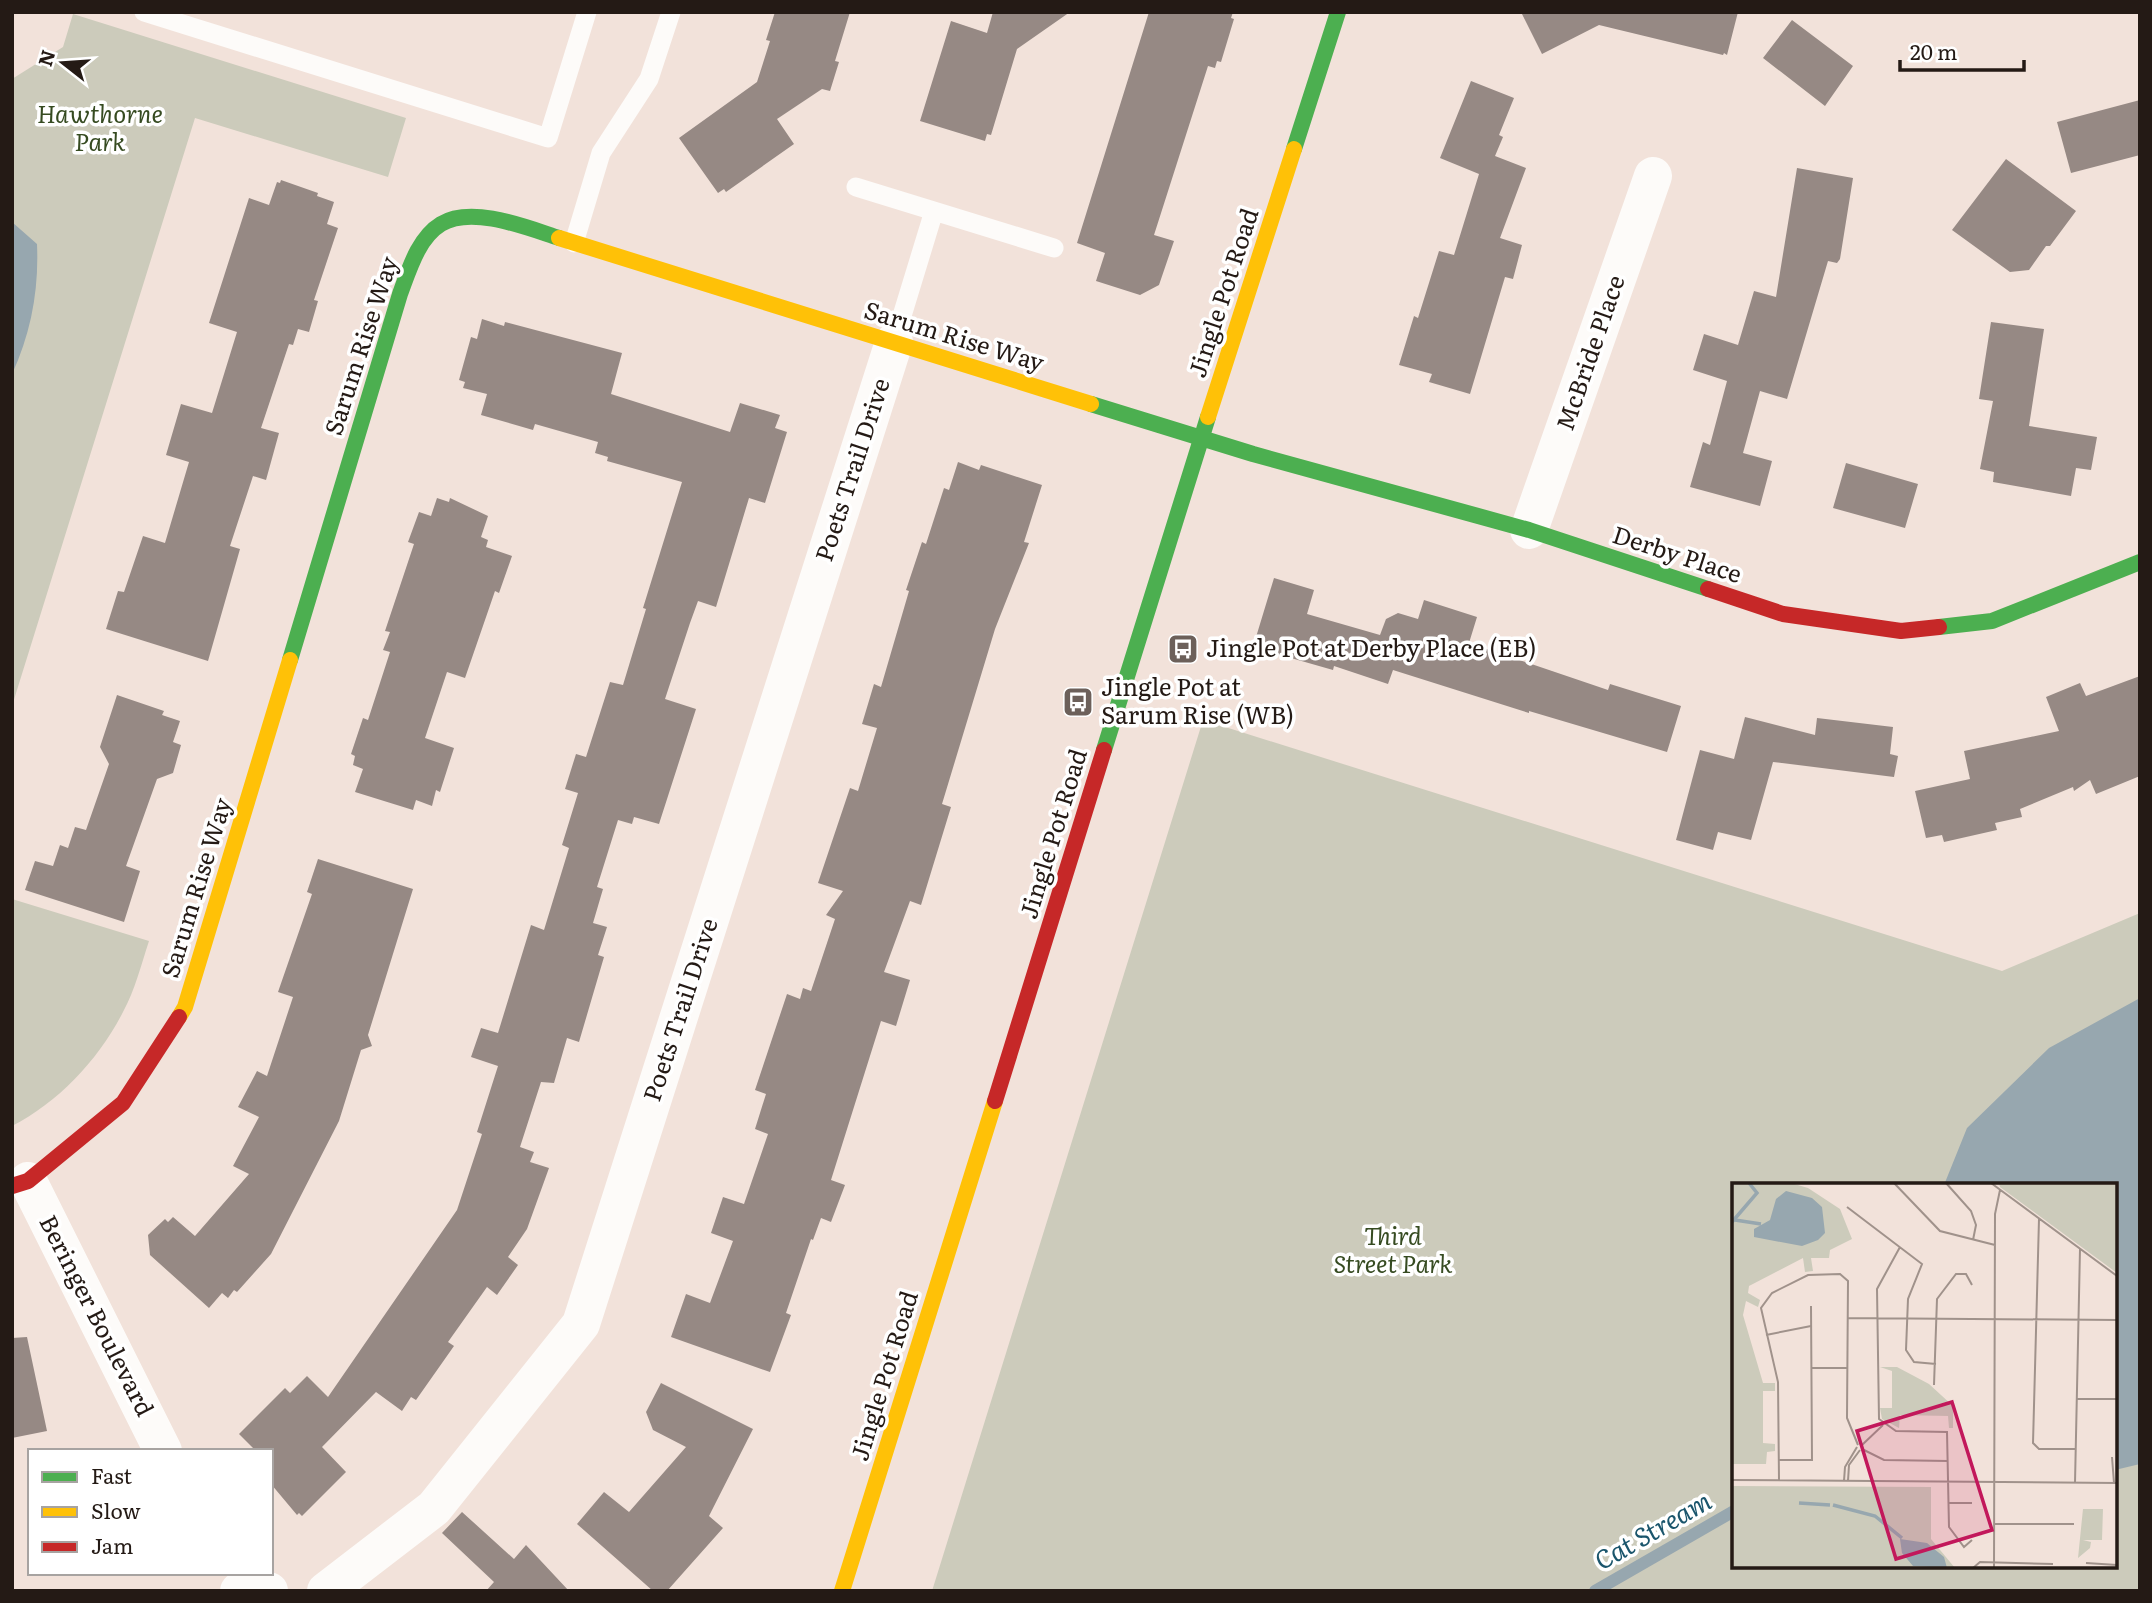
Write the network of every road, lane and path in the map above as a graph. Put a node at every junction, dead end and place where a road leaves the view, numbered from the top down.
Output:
1 (144, 12) edge
2 (587, 12) edge
3 (671, 12) edge
4 (1338, 12) edge
5 (1653, 176) dead end
6 (856, 187) dead end
7 (934, 211) junction
8 (574, 243) junction
9 (1054, 248) dead end
10 (894, 342) junction
11 (1202, 438) junction
12 (1529, 530) junction
13 (2140, 562) edge
14 (20, 1184) edge
15 (162, 1449) edge
16 (225, 1575) edge
17 (233, 1591) edge
18 (239, 1591) edge
19 (269, 1591) edge
20 (326, 1591) edge
21 (842, 1591) edge

1 - 2 lane
3 - 8 lane
4 - 11 street, Jingle Pot Road
5 - 12 street, McBride Place
6 - 7 lane
7 - 9 lane
7 - 10 lane
8 - 10 street, Sarum Rise Way
8 - 14 street, Sarum Rise Way
10 - 11 street, Sarum Rise Way
10 - 20 street, Poets Trail Drive
11 - 12 street, Derby Place
11 - 21 street, Jingle Pot Road
12 - 13 street, Derby Place
14 - 15 street, Beringer Boulevard
16 - 17 street
18 - 19 street

